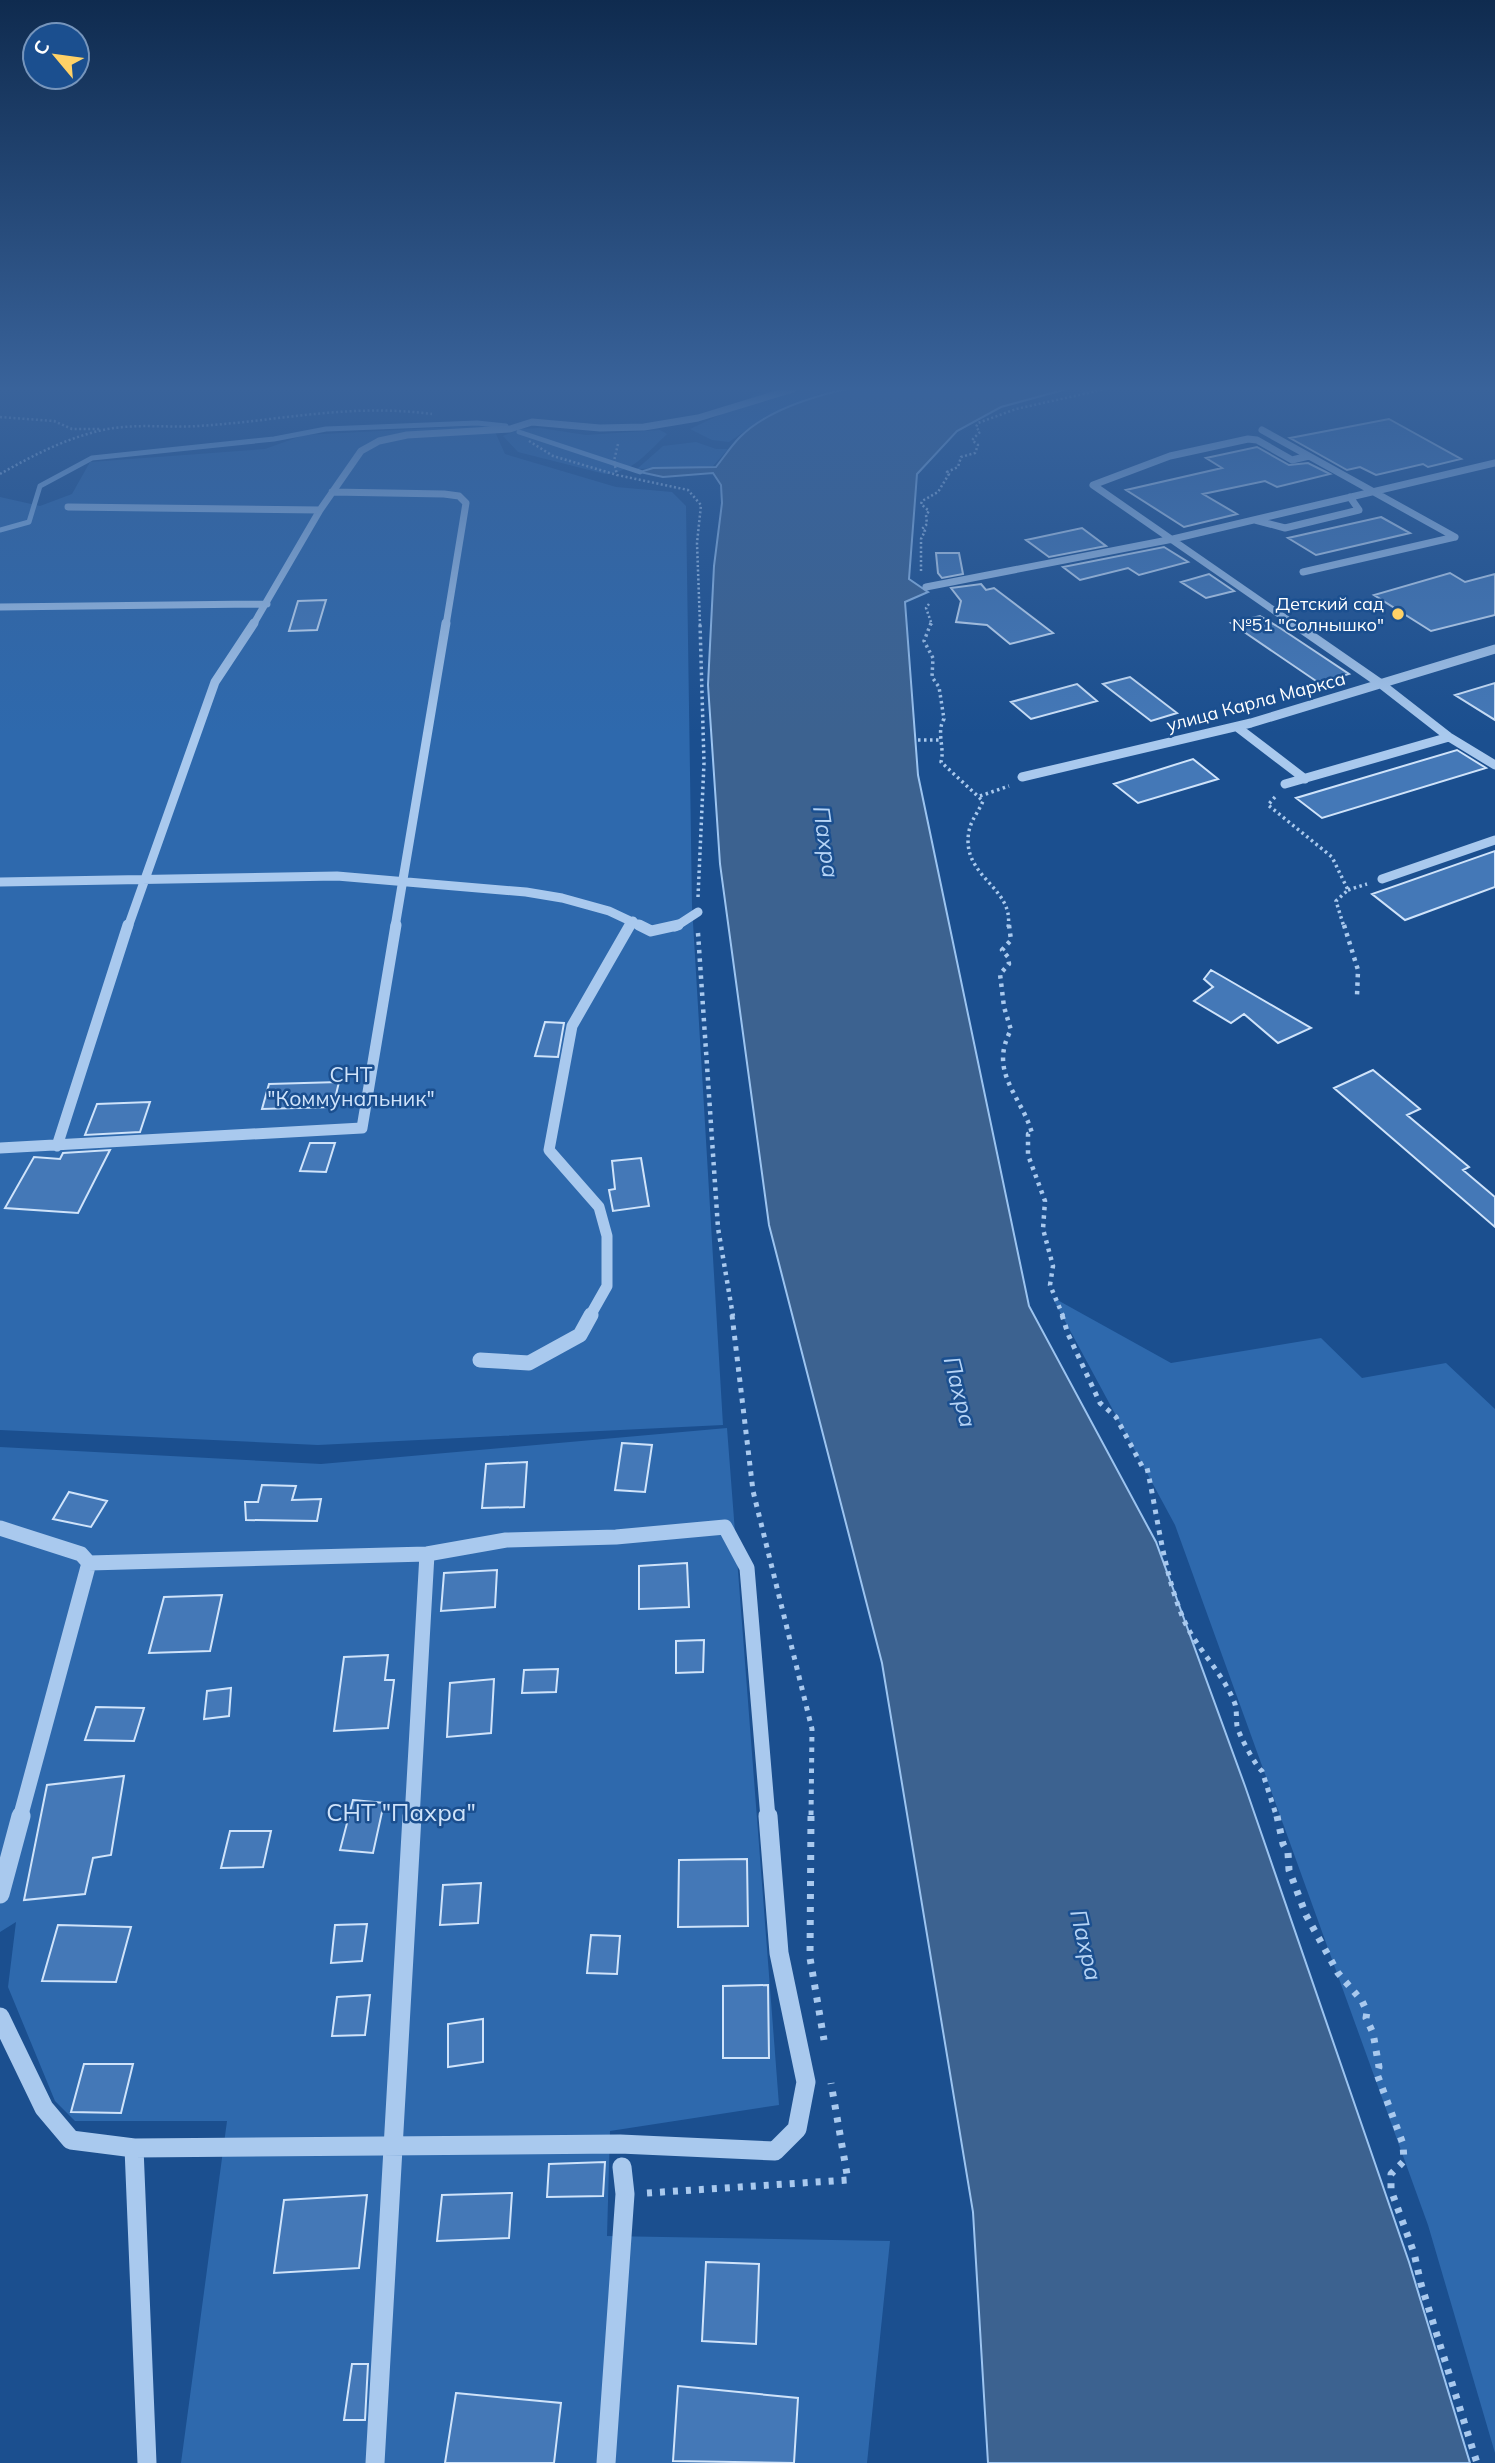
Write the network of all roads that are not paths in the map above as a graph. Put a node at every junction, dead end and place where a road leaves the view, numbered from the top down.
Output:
1 (324, 504) edge
2 (467, 504) edge
3 (1121, 504) edge
4 (1321, 504) edge
5 (1355, 504) edge
6 (1395, 504) edge
7 (68, 507) dead end
8 (320, 510) junction
9 (1254, 520) junction
10 (1173, 539) junction
11 (1303, 572) dead end
12 (926, 587) road end
13 (267, 604) junction
14 (0, 607) edge
15 (1495, 649) edge
16 (1381, 684) junction
17 (1237, 727) junction
18 (1449, 737) junction
19 (1495, 765) edge
20 (1022, 777) road end
21 (1306, 779) junction
22 (1285, 784) road end
23 (1495, 840) edge
24 (1382, 879) dead end
25 (143, 880) junction
26 (0, 882) edge
27 (404, 882) junction
28 (698, 912) road end
29 (633, 921) junction
30 (57, 1146) junction
31 (0, 1148) edge
32 (480, 1360) dead end
33 (0, 1528) edge
34 (427, 1554) junction
35 (89, 1563) junction
36 (0, 1894) edge
37 (0, 2017) edge
38 (392, 2146) junction
39 (134, 2148) junction
40 (622, 2167) dead end
41 (147, 2463) edge
42 (375, 2463) edge
43 (606, 2463) edge

1 - 8 street
2 - 27 street
3 - 10 street
4 - 9 street
5 - 9 street
6 - 11 street
7 - 8 street
8 - 13 street
9 - 10 street
10 - 12 street
10 - 16 street
13 - 14 street
13 - 25 street
15 - 16 street, улица Карла Маркса
16 - 17 street, улица Карла Маркса
16 - 18 street
17 - 20 street, улица Карла Маркса
17 - 21 street
18 - 19 street
18 - 21 street
21 - 22 street
23 - 24 street
25 - 26 street
25 - 27 street
25 - 30 street
27 - 29 street
27 - 30 street
28 - 29 street
29 - 32 street
30 - 31 street
33 - 35 lane
34 - 35 street
34 - 38 street
34 - 38 street
35 - 36 lane
37 - 39 street
38 - 39 street
38 - 42 street
39 - 41 street
40 - 43 street

